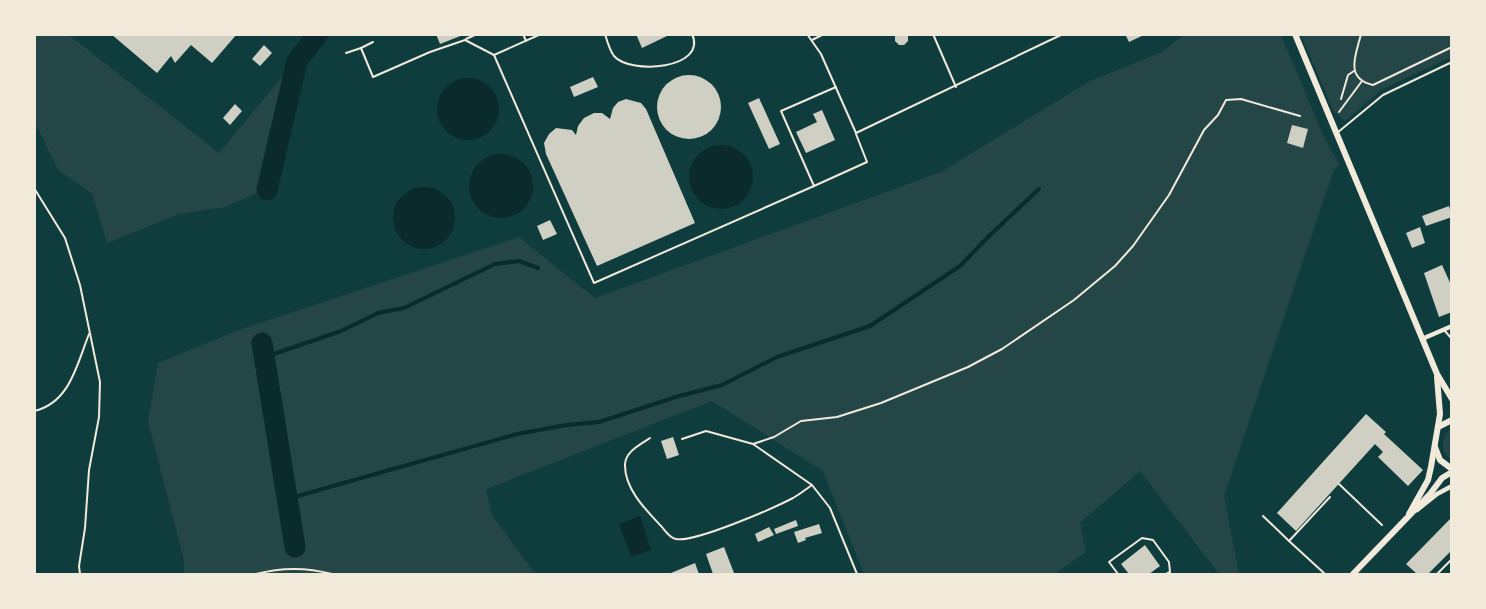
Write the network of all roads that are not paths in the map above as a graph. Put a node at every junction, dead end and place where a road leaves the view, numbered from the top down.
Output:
1 (477, 34) edge
2 (523, 34) edge
3 (541, 34) edge
4 (605, 34) edge
5 (692, 34) edge
6 (807, 34) edge
7 (824, 34) edge
8 (933, 34) edge
9 (1063, 34) edge
10 (1294, 34) edge
11 (465, 40) junction
12 (812, 40) junction
13 (526, 41) junction
14 (373, 42) dead end
15 (361, 48) junction
16 (346, 53) dead end
17 (494, 55) junction
18 (1452, 62) edge
19 (836, 87) junction
20 (956, 87) junction
21 (856, 133) junction
22 (1337, 133) junction
23 (814, 186) junction
24 (1452, 326) edge
25 (1444, 330) junction
26 (1422, 339) junction
27 (1452, 339) edge
28 (1437, 374) junction
29 (1452, 399) edge
30 (1452, 420) edge
31 (1438, 428) junction
32 (1434, 444) junction
33 (1452, 470) edge
34 (1452, 486) edge
35 (1330, 497) dead end
36 (1409, 514) junction
37 (1263, 516) dead end
38 (1289, 541) junction
39 (1452, 559) edge
40 (1118, 574) edge
41 (1166, 574) edge
42 (1325, 574) edge
43 (1353, 574) edge
44 (1437, 574) edge

1 - 11 lane
2 - 13 lane
3 - 13 lane
4 - 5 lane
6 - 12 lane
7 - 12 lane
8 - 20 lane
9 - 20 lane
10 - 22 street
11 - 15 lane
11 - 17 lane
12 - 19 lane
13 - 17 lane
14 - 15 lane
15 - 16 lane
17 - 23 lane
18 - 22 lane
19 - 21 lane
19 - 23 lane
20 - 21 lane
21 - 23 lane
22 - 26 street
24 - 25 street
25 - 26 street
25 - 27 lane
26 - 28 street
28 - 29 street
28 - 31 street
30 - 31 street
31 - 32 street
32 - 33 street
32 - 36 street
33 - 36 street
34 - 36 street
35 - 38 lane
36 - 43 street
37 - 38 lane
38 - 42 lane
39 - 44 lane
40 - 41 lane

